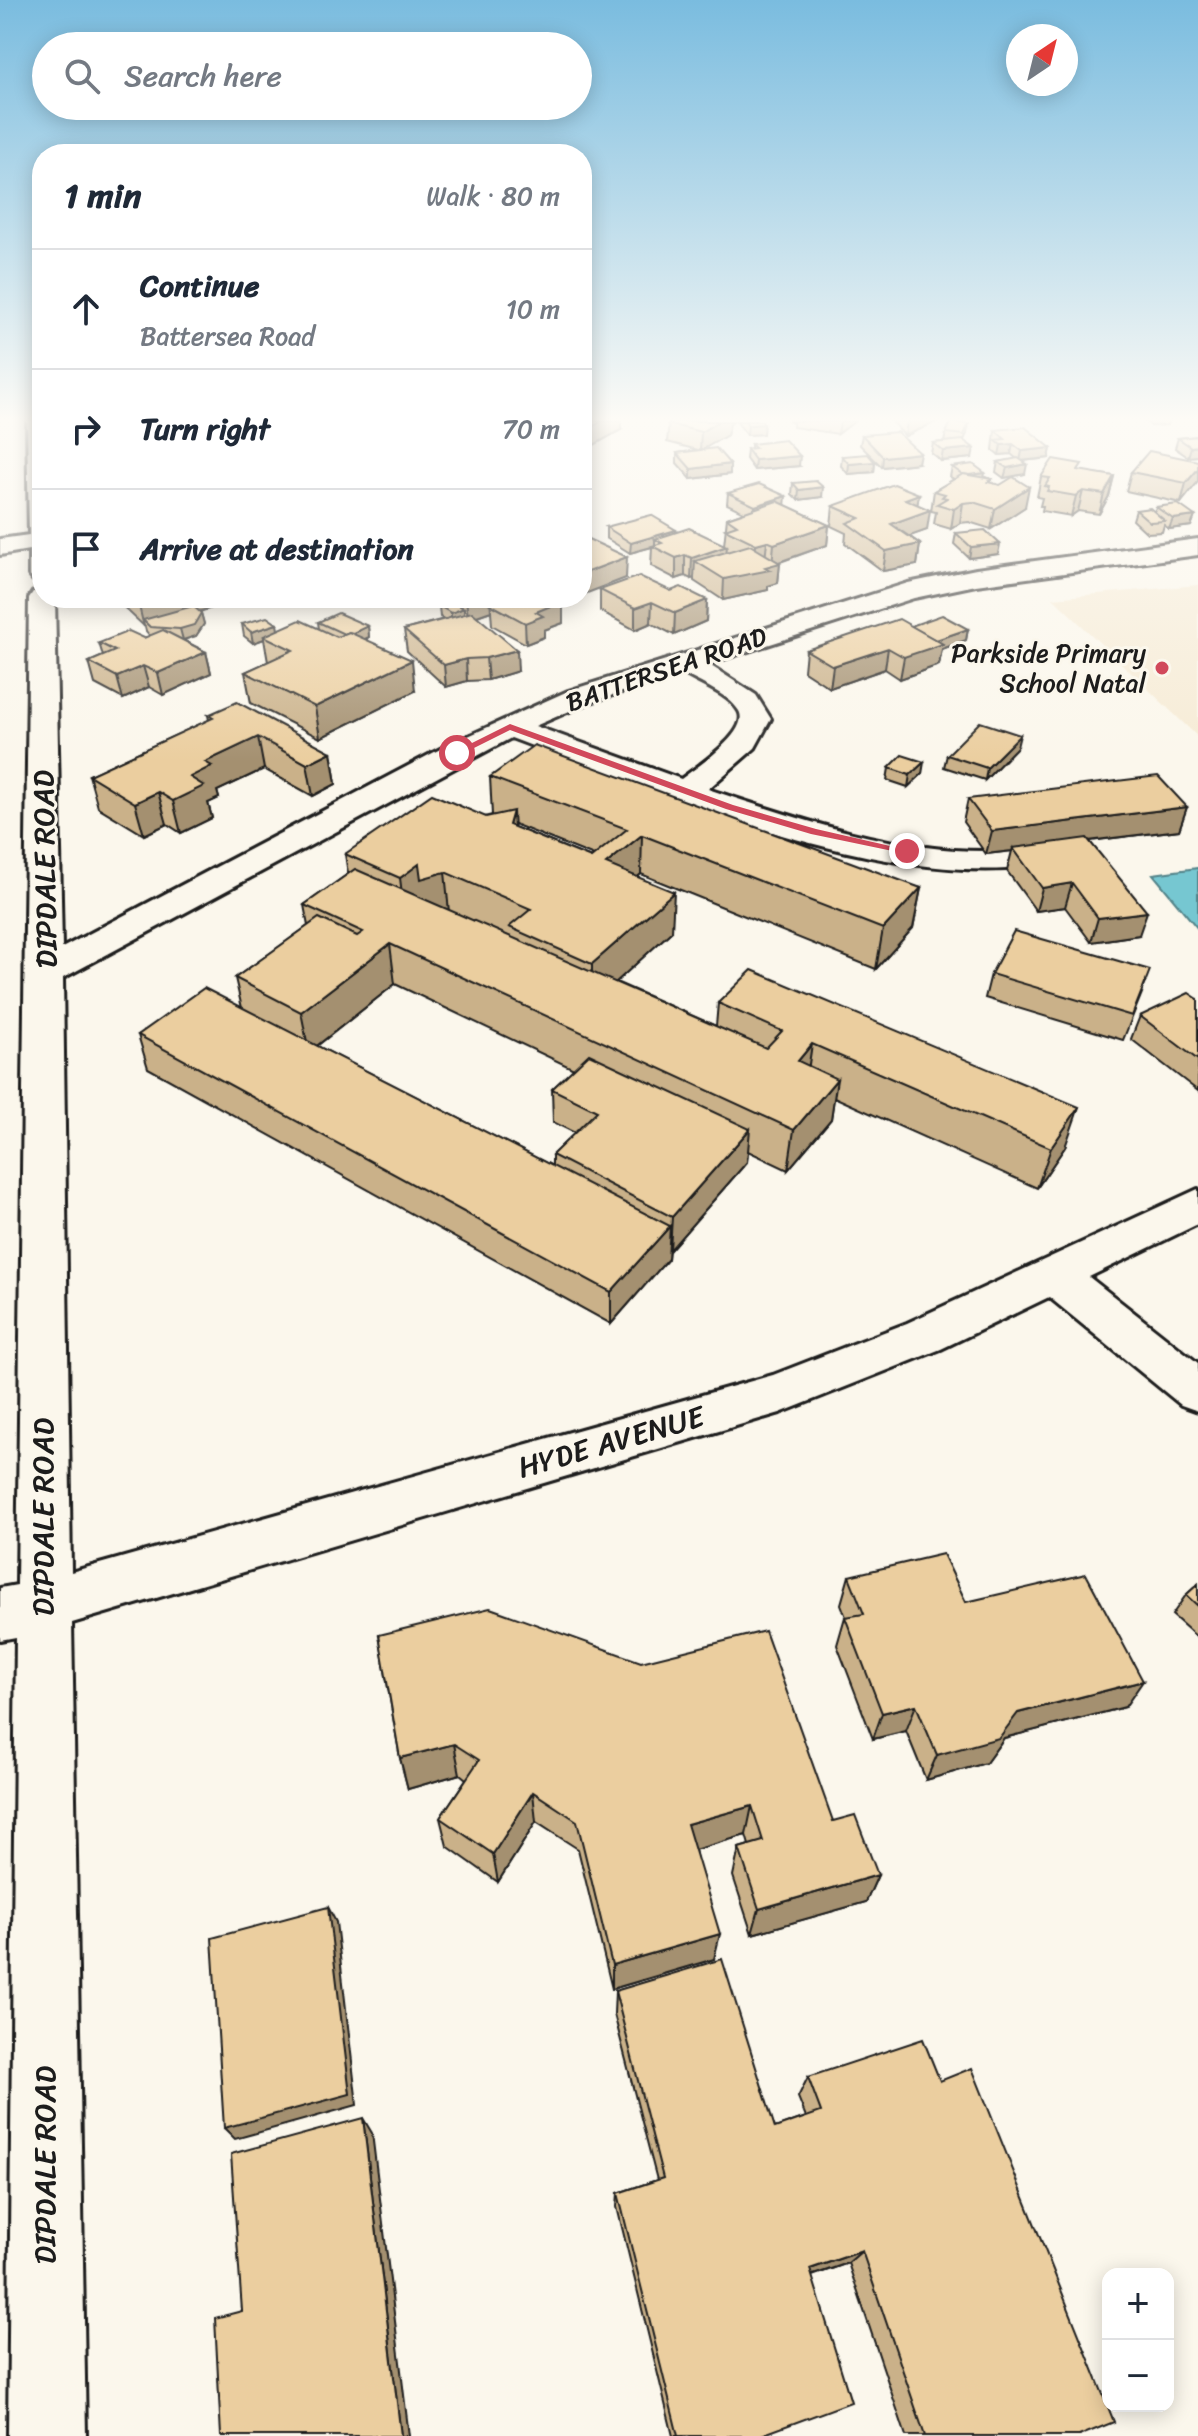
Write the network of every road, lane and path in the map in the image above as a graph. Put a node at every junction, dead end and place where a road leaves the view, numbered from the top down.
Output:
1 (32, 542) edge
2 (0, 547) edge
3 (1198, 547) edge
4 (42, 608) edge
5 (684, 662) junction
6 (510, 727) junction
7 (686, 791) junction
8 (1058, 853) edge
9 (46, 972) junction
10 (1198, 1205) edge
11 (1054, 1275) junction
12 (1198, 1391) edge
13 (21, 1610) edge
14 (47, 2436) edge

1 - 2 street
3 - 5 street, BATTERSEA ROAD
4 - 9 street, DIPDALE ROAD
5 - 6 street, BATTERSEA ROAD
5 - 7 street
6 - 7 street
6 - 9 street, BATTERSEA ROAD
7 - 8 street
9 - 13 street, DIPDALE ROAD
10 - 11 street, HYDE AVENUE
11 - 12 street
11 - 13 street, HYDE AVENUE
13 - 14 street, DIPDALE ROAD

